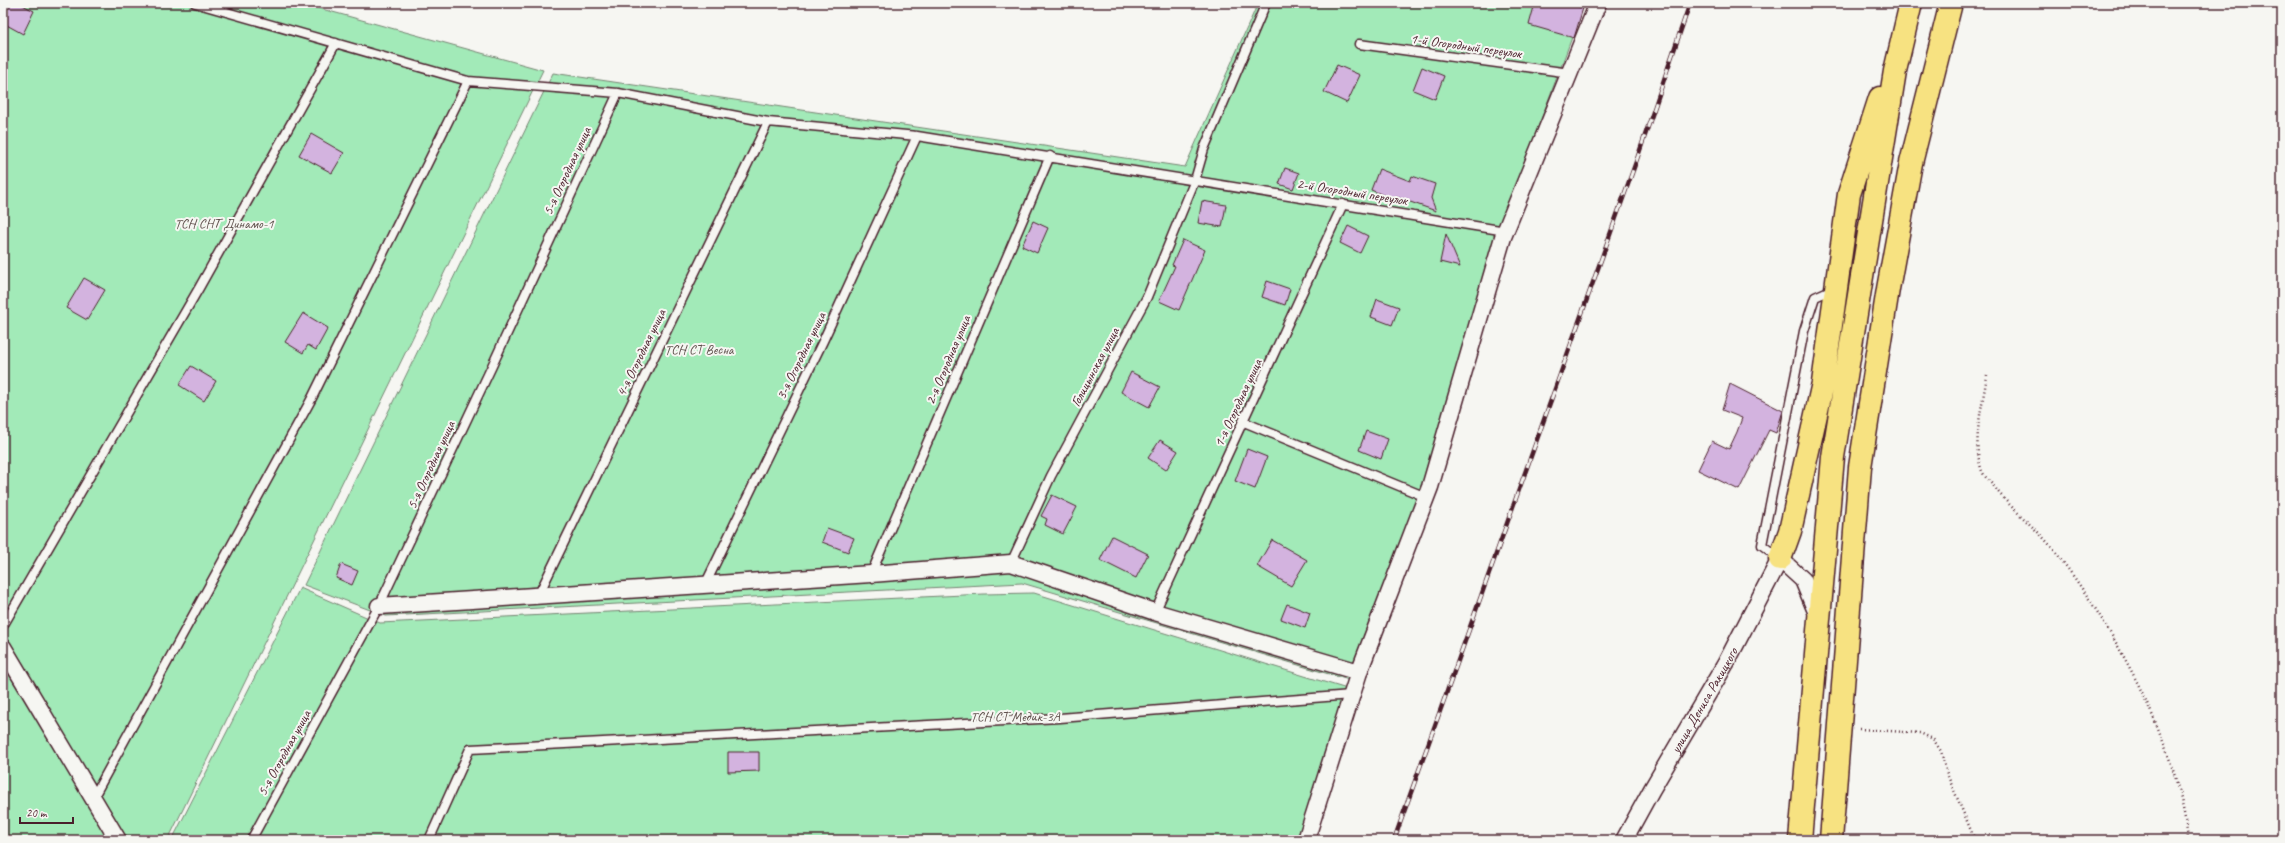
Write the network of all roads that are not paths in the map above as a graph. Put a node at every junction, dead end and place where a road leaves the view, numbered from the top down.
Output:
1 (195, 3) edge
2 (1266, 3) edge
3 (1598, 3) edge
4 (1911, 3) edge
5 (1951, 3) edge
6 (336, 43) junction
7 (1359, 44) dead end
8 (1895, 71) junction
9 (1570, 73) junction
10 (468, 81) junction
11 (618, 92) junction
12 (768, 122) junction
13 (917, 136) junction
14 (1050, 156) junction
15 (1195, 180) junction
16 (1343, 204) junction
17 (1506, 231) junction
18 (1244, 422) junction
19 (1426, 497) junction
20 (1780, 559) junction
21 (1011, 563) junction
22 (871, 574) junction
23 (704, 585) junction
24 (538, 596) junction
25 (379, 606) junction
26 (1155, 612) junction
27 (1818, 618) junction
28 (3, 626) edge
29 (3, 647) edge
30 (1359, 672) junction
31 (1352, 695) junction
32 (93, 798) junction
33 (118, 840) edge
34 (251, 840) edge
35 (429, 840) edge
36 (1306, 840) edge
37 (1624, 840) edge
38 (1800, 840) edge
39 (1832, 840) edge

1 - 6 lane, 2-й Огородный переулок
2 - 15 lane, Голицынская улица
3 - 9 street
4 - 8 main road
5 - 39 main road
6 - 10 lane, 2-й Огородный переулок
6 - 28 lane
7 - 9 lane, 1-й Огородный переулок
8 - 20 main road
8 - 27 main road
9 - 17 street
10 - 11 lane, 2-й Огородный переулок
10 - 32 lane
11 - 12 lane, 2-й Огородный переулок
11 - 25 lane, 5-я Огородная улица
12 - 13 lane, 2-й Огородный переулок
12 - 24 lane, 4-я Огородная улица
13 - 14 lane, 2-й Огородный переулок
13 - 23 lane, 3-я Огородная улица
14 - 15 lane, 2-й Огородный переулок
14 - 22 lane, 2-я Огородная улица
15 - 16 lane, 2-й Огородный переулок
15 - 21 lane, Голицынская улица
16 - 17 lane, 2-й Огородный переулок
16 - 18 lane, 1-я Огородная улица
17 - 19 street
18 - 19 lane
18 - 26 lane, 1-я Огородная улица
19 - 30 street
20 - 27 street
20 - 37 street, улица Дениса Ракицкого
21 - 22 street
21 - 26 street
22 - 23 street
23 - 24 street
24 - 25 street
25 - 34 lane, 5-я Огородная улица
26 - 30 street
27 - 38 main road
29 - 32 street
30 - 31 street
31 - 35 lane
31 - 36 street
32 - 33 street

